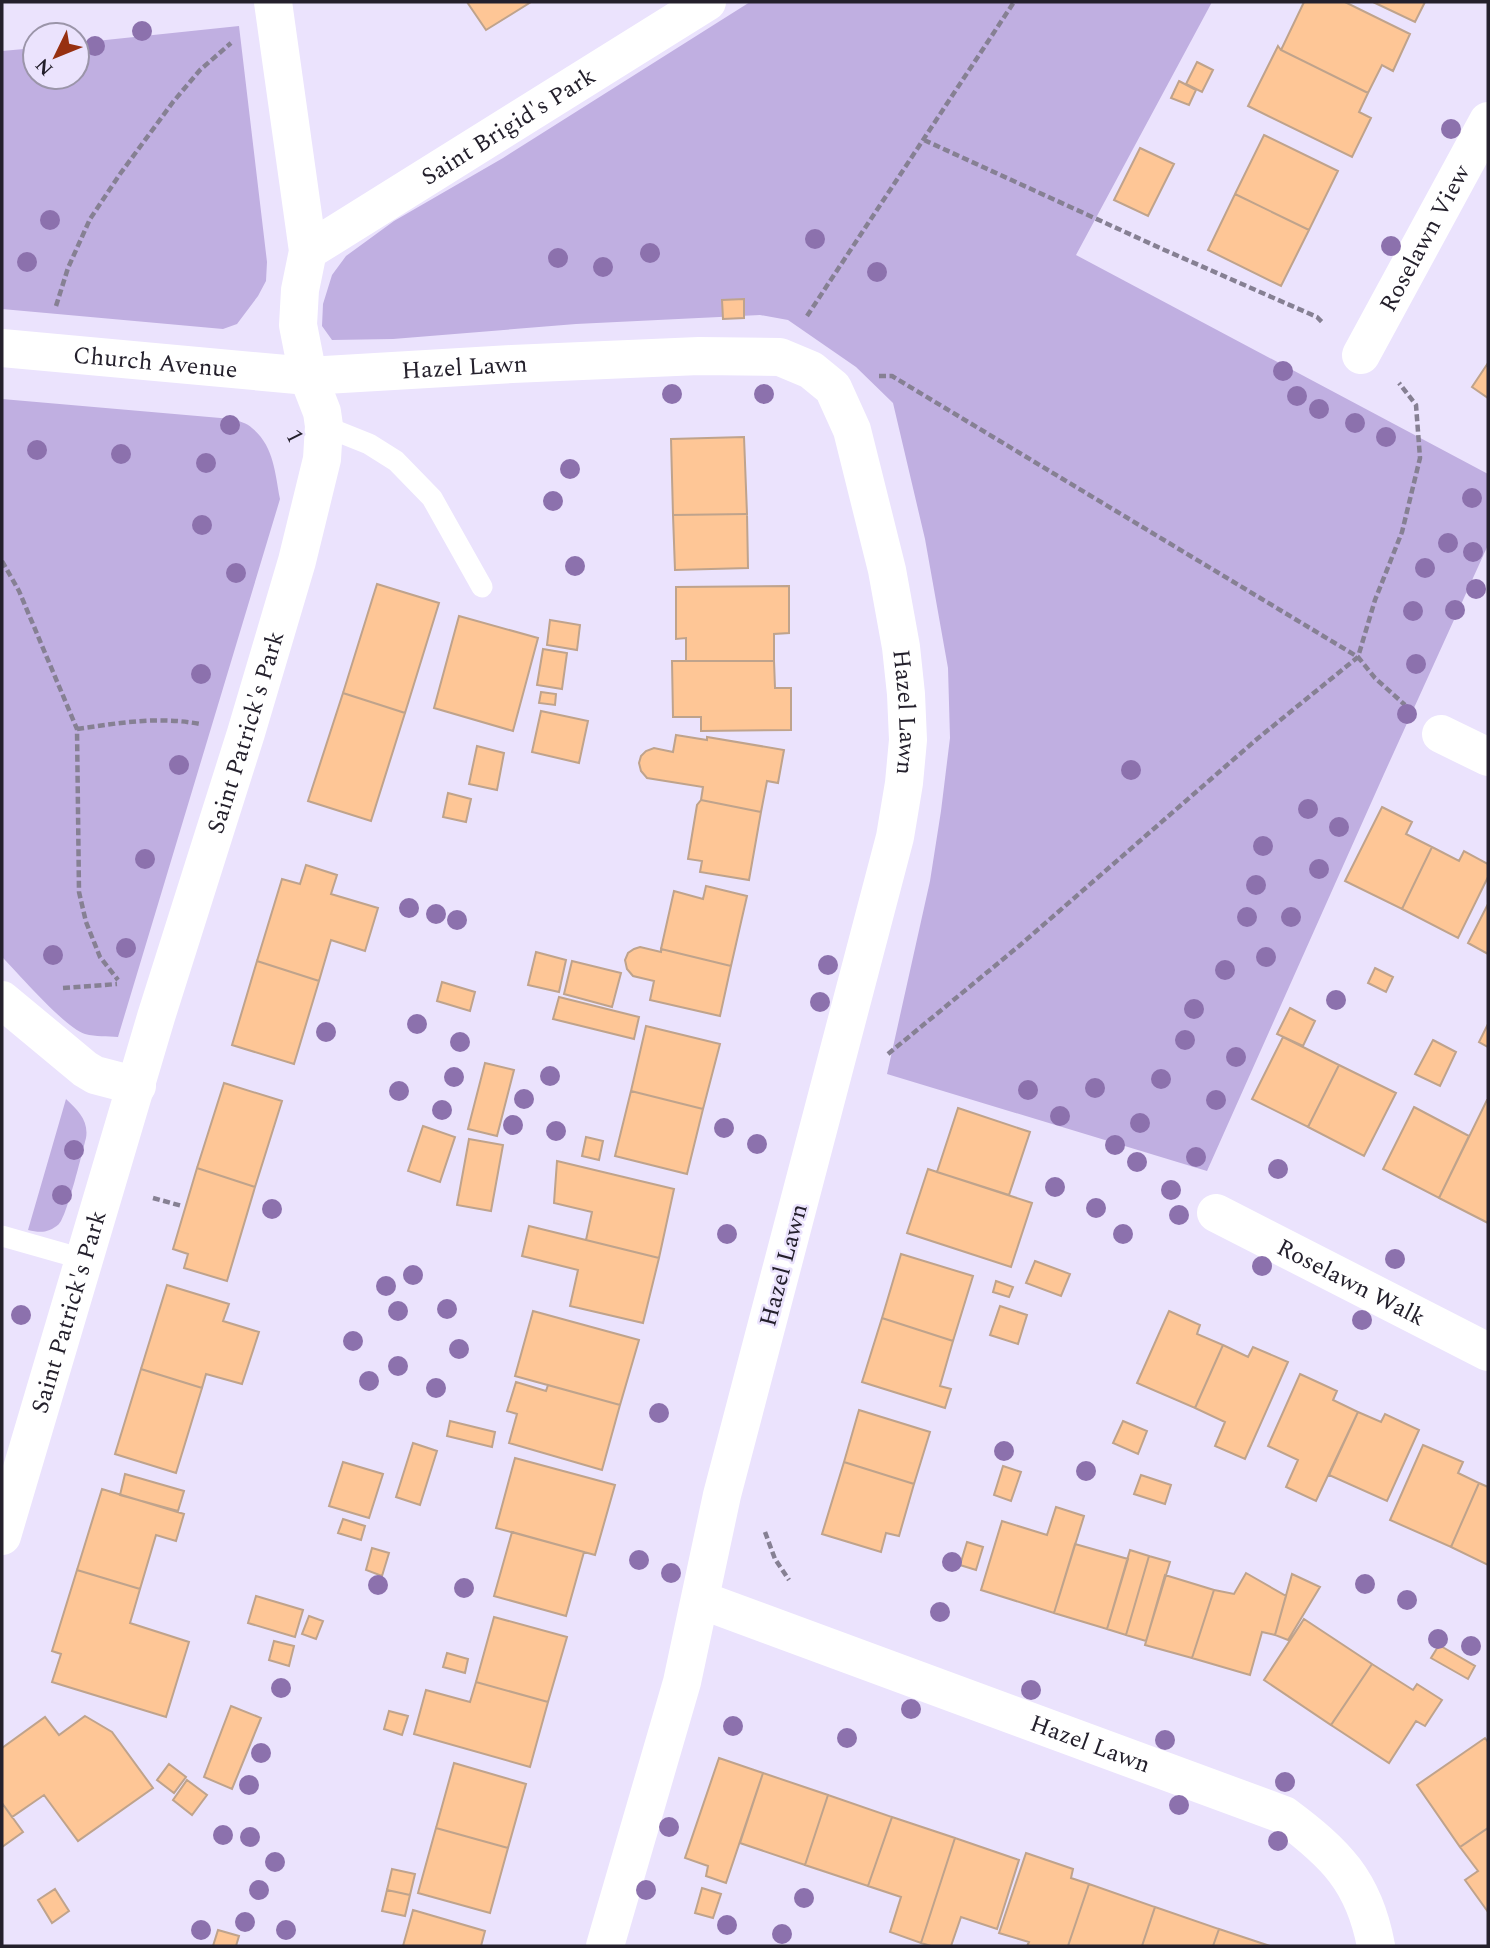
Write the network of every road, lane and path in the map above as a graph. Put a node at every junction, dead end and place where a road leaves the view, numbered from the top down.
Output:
1 (707, 2) edge
2 (1014, 2) edge
3 (274, 4) edge
4 (1488, 121) edge
5 (924, 140) junction
6 (308, 251) junction
7 (2, 348) edge
8 (41, 351) junction
9 (1361, 355) junction
10 (780, 357) junction
11 (307, 376) junction
12 (833, 388) junction
13 (324, 426) junction
14 (2, 561) edge
15 (482, 587) dead end
16 (1358, 657) junction
17 (77, 729) junction
18 (246, 733) junction
19 (1441, 734) joint
20 (1488, 757) edge
21 (2, 1000) edge
22 (156, 1017) junction
23 (886, 1056) dead end
24 (137, 1086) junction
25 (146, 1196) dead end
26 (182, 1206) dead end
27 (1216, 1213) dead end
28 (2, 1236) edge
29 (83, 1259) junction
30 (1488, 1352) edge
31 (764, 1530) dead end
32 (2, 1536) edge
33 (789, 1581) dead end
34 (701, 1600) junction
35 (605, 1946) edge
36 (1376, 1946) edge

1 - 6 street, Saint Brigid's Park
2 - 5 path
3 - 6 street
3 - 8 path
4 - 9 street, Roselawn View
5 - 9 path
5 - 10 path
6 - 11 street
7 - 8 street, Church Avenue
8 - 11 street, Church Avenue
9 - 16 path
10 - 11 street, Hazel Lawn
10 - 12 street, Hazel Lawn
11 - 13 street, Saint Patrick's Park
12 - 16 path
12 - 34 street, Hazel Lawn
13 - 15 lane
13 - 18 street, Saint Patrick's Park
14 - 17 path
16 - 19 path
16 - 23 path
17 - 18 path
17 - 22 path
18 - 22 street, Saint Patrick's Park
19 - 20 street
21 - 24 street
22 - 24 street, Saint Patrick's Park
24 - 29 street, Saint Patrick's Park
25 - 26 path
27 - 30 street, Roselawn Walk
28 - 29 lane
29 - 32 street, Saint Patrick's Park
31 - 33 path
34 - 35 street, Hazel Lawn
34 - 36 street, Hazel Lawn

